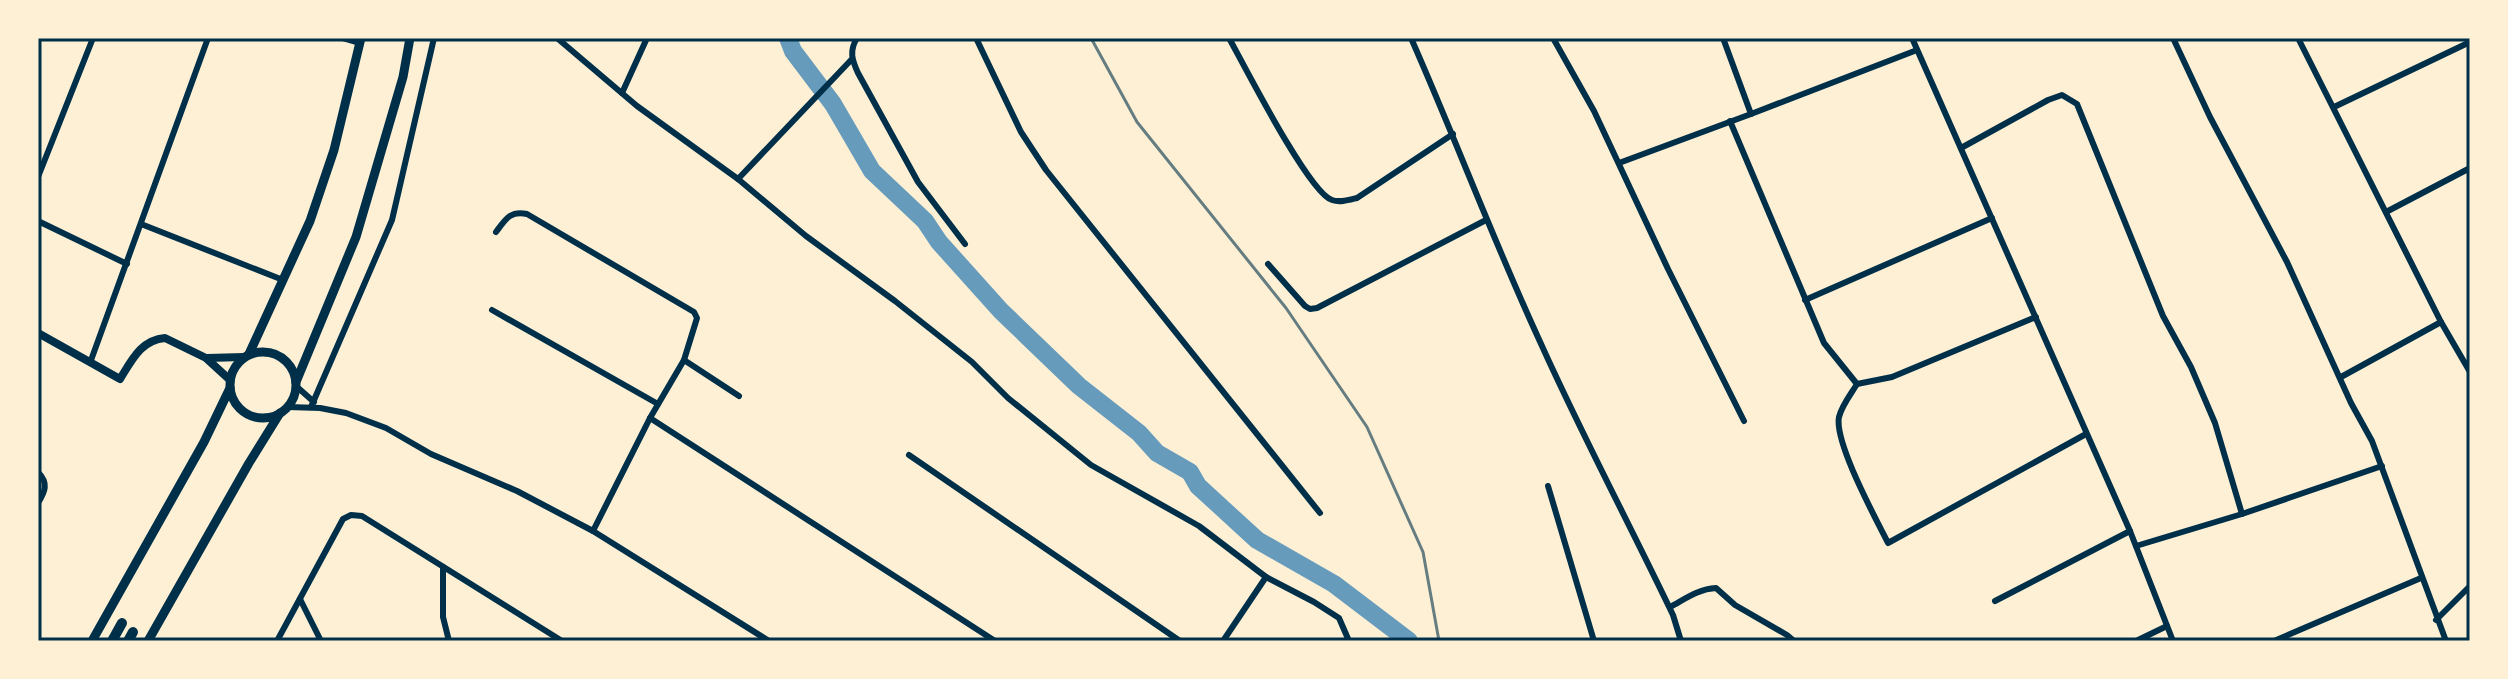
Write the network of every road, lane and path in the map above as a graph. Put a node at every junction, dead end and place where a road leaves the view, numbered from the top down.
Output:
1 (93, 38) edge
2 (208, 38) edge
3 (343, 38) edge
4 (410, 38) edge
5 (434, 38) edge
6 (557, 38) edge
7 (647, 38) edge
8 (857, 38) edge
9 (976, 38) edge
10 (1229, 38) edge
11 (1411, 38) edge
12 (1553, 38) edge
13 (1723, 38) edge
14 (1912, 38) edge
15 (2173, 38) edge
16 (2298, 38) edge
17 (360, 40) edge
18 (2470, 42) edge
19 (1917, 50) junction
20 (852, 59) junction
21 (622, 93) junction
22 (2334, 107) junction
23 (1751, 114) junction
24 (1730, 121) junction
25 (1453, 134) junction
26 (1961, 148) junction
27 (1619, 163) junction
28 (2470, 168) edge
29 (38, 177) edge
30 (738, 179) junction
31 (2386, 212) junction
32 (1992, 218) junction
33 (1486, 220) junction
34 (38, 221) edge
35 (141, 224) junction
36 (496, 232) dead end
37 (965, 244) dead end
38 (127, 264) junction
39 (1268, 264) dead end
40 (284, 281) junction
41 (1805, 300) junction
42 (492, 310) dead end
43 (2036, 317) junction
44 (2441, 322) junction
45 (38, 333) edge
46 (247, 356) junction
47 (206, 358) junction
48 (684, 360) junction
49 (90, 363) junction
50 (2470, 372) edge
51 (2341, 377) junction
52 (230, 384) junction
53 (296, 384) junction
54 (1857, 384) junction
55 (739, 396) dead end
56 (312, 404) junction
57 (658, 404) junction
58 (284, 410) junction
59 (650, 418) junction
60 (1744, 421) dead end
61 (2086, 434) junction
62 (909, 455) dead end
63 (2382, 466) junction
64 (38, 472) edge
65 (1548, 486) dead end
66 (38, 503) edge
67 (1320, 513) dead end
68 (2242, 514) junction
69 (593, 531) junction
70 (2130, 531) junction
71 (2136, 546) junction
72 (443, 567) junction
73 (1266, 577) junction
74 (2421, 578) junction
75 (2470, 586) edge
76 (300, 599) junction
77 (1995, 601) dead end
78 (1670, 607) junction
79 (2436, 620) junction
80 (122, 623) dead end
81 (2167, 626) junction
82 (2292, 633) junction
83 (1346, 639) edge
84 (92, 641) edge
85 (112, 641) edge
86 (148, 641) edge
87 (277, 641) edge
88 (321, 641) edge
89 (449, 641) edge
90 (562, 641) edge
91 (769, 641) edge
92 (995, 641) edge
93 (1180, 641) edge
94 (1223, 641) edge
95 (1594, 641) edge
96 (1681, 641) edge
97 (1794, 641) edge
98 (2136, 641) edge
99 (2173, 641) edge
100 (2274, 641) edge
101 (2296, 641) edge
102 (2446, 641) edge

1 - 29 street
2 - 35 street
3 - 17 street
4 - 53 main road
5 - 56 street
6 - 21 street
7 - 21 street
8 - 20 street
9 - 67 street
10 - 25 street
11 - 25 street
12 - 27 street
13 - 23 street
14 - 19 street
15 - 51 street
16 - 22 street
17 - 40 main road
18 - 22 street
19 - 23 street
19 - 26 street
20 - 30 street
20 - 37 street
21 - 30 street
22 - 31 street
23 - 24 street
24 - 27 street
24 - 41 street
25 - 33 street
26 - 32 street
26 - 68 street
27 - 60 street
28 - 31 street
30 - 73 street
31 - 44 street
32 - 41 street
32 - 43 street
33 - 39 street
33 - 78 street
34 - 38 street
35 - 38 street
35 - 40 street
36 - 48 street
38 - 49 street
40 - 46 main road
41 - 54 street
42 - 57 street
43 - 54 street
43 - 61 street
44 - 50 street
44 - 51 street
45 - 49 street
46 - 47 street
46 - 52 main road
46 - 53 main road
47 - 49 street
47 - 52 street
48 - 55 street
48 - 57 street
51 - 63 street
52 - 58 main road
52 - 84 main road
53 - 56 street
53 - 58 main road
54 - 61 street
56 - 58 street
56 - 69 street
57 - 59 street
58 - 86 main road
59 - 69 street
59 - 92 street
61 - 70 street
62 - 93 street
63 - 68 street
63 - 74 street
64 - 66 street
65 - 95 street
68 - 71 street
69 - 91 street
70 - 71 street
70 - 77 street
71 - 81 street
72 - 76 street
72 - 89 street
72 - 90 street
73 - 83 street
73 - 94 street
74 - 79 street
74 - 82 street
75 - 79 street
76 - 87 street
76 - 88 street
78 - 96 street
78 - 97 street
79 - 102 street
80 - 85 highway
81 - 98 street
81 - 99 street
82 - 100 street
82 - 101 street

